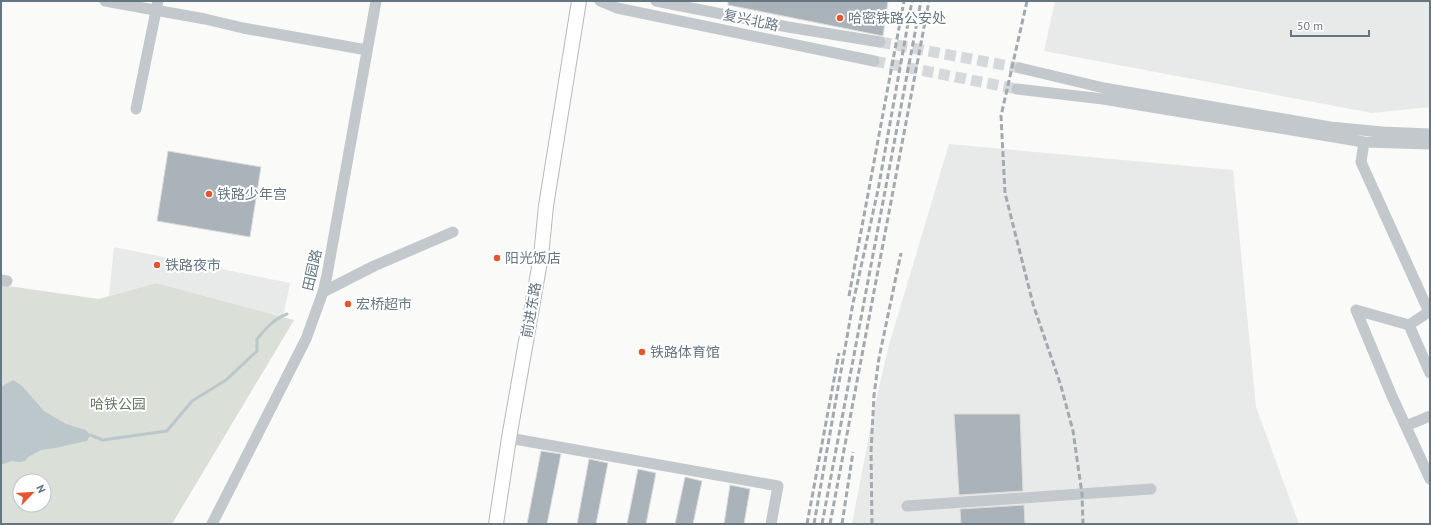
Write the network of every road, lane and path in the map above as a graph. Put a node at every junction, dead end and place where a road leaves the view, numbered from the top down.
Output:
1 (105, 1) edge
2 (376, 1) edge
3 (579, 1) edge
4 (600, 1) edge
5 (656, 1) edge
6 (157, 5) edge
7 (880, 42) tunnel mouth
8 (367, 50) junction
9 (874, 61) tunnel mouth
10 (1020, 68) tunnel mouth
11 (1017, 89) tunnel mouth
12 (136, 109) dead end
13 (1430, 134) edge
14 (1364, 142) junction
15 (1430, 144) edge
16 (453, 232) dead end
17 (323, 292) junction
18 (1430, 312) edge
19 (1409, 325) junction
20 (1430, 373) edge
21 (1430, 416) edge
22 (1406, 426) junction
23 (509, 438) junction
24 (1430, 479) edge
25 (1151, 489) dead end
26 (907, 506) dead end
27 (212, 524) edge
28 (496, 524) edge
29 (771, 524) edge

1 - 6 street
2 - 8 street, 田园路
3 - 23 main road, 前进东路
4 - 9 street, 复兴北路
5 - 7 street
6 - 8 street
6 - 12 street
8 - 17 street, 田园路
10 - 13 street
11 - 14 street
14 - 15 street
14 - 18 street
16 - 17 street
17 - 27 street, 田园路
18 - 19 street
19 - 20 street
19 - 22 street
21 - 22 street
22 - 24 street
23 - 28 main road, 前进东路
23 - 29 street
25 - 26 street

